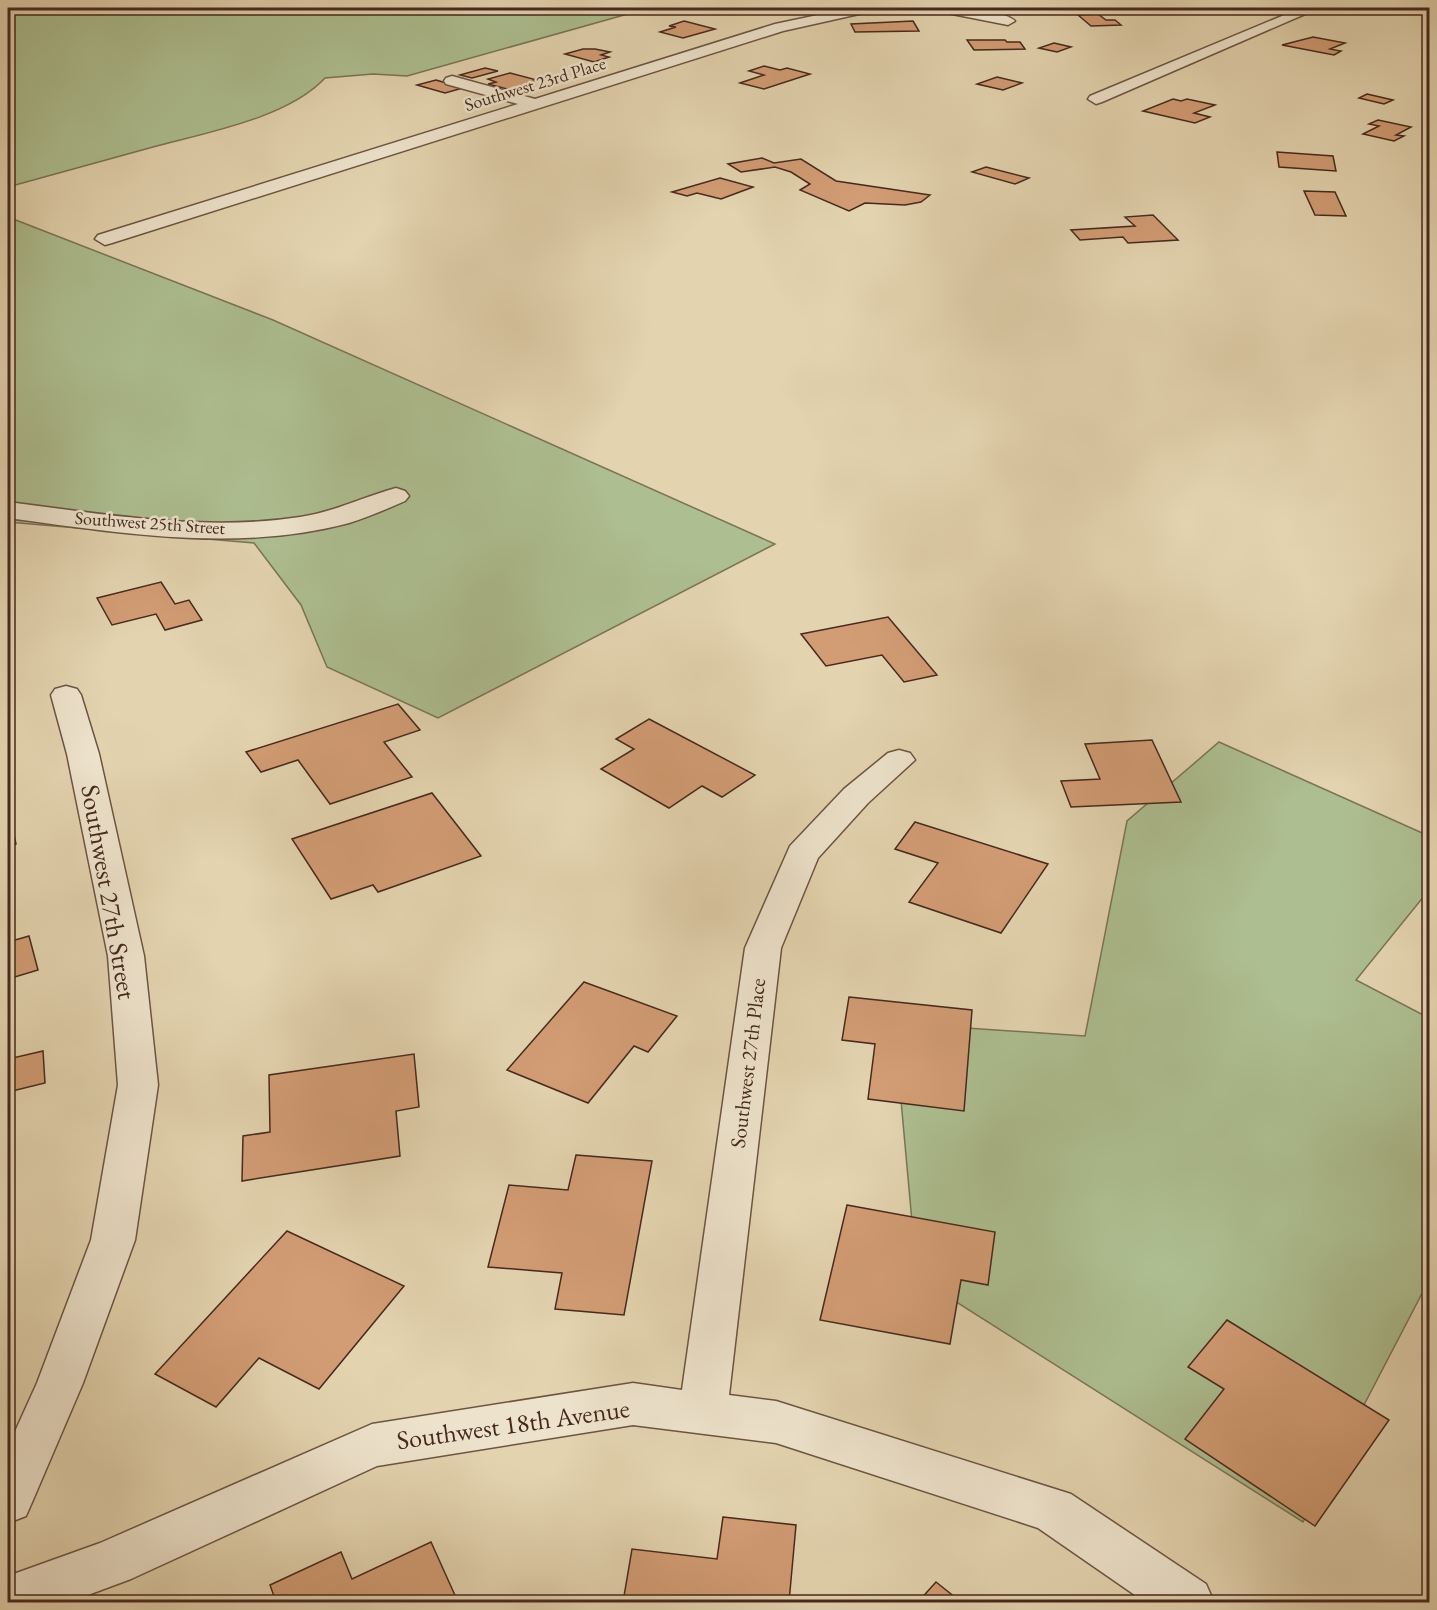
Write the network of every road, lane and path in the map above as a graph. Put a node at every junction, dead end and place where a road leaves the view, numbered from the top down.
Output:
1 (868, 8) edge
2 (942, 8) edge
3 (1312, 8) edge
4 (1008, 21) dead end
5 (452, 81) dead end
6 (1096, 99) dead end
7 (536, 104) junction
8 (105, 239) dead end
9 (396, 496) dead end
10 (8, 510) edge
11 (66, 695) dead end
12 (899, 760) dead end
13 (703, 1413) junction
14 (8, 1500) edge
15 (8, 1601) edge
16 (1188, 1602) edge

1 - 7 street, Southwest 23rd Place
2 - 4 street
3 - 6 street
5 - 7 street
7 - 8 street, Southwest 23rd Place
9 - 10 street, Southwest 25th Street
11 - 14 street, Southwest 27th Street
12 - 13 street, Southwest 27th Place
13 - 15 street, Southwest 18th Avenue
13 - 16 street, Southwest 18th Avenue

